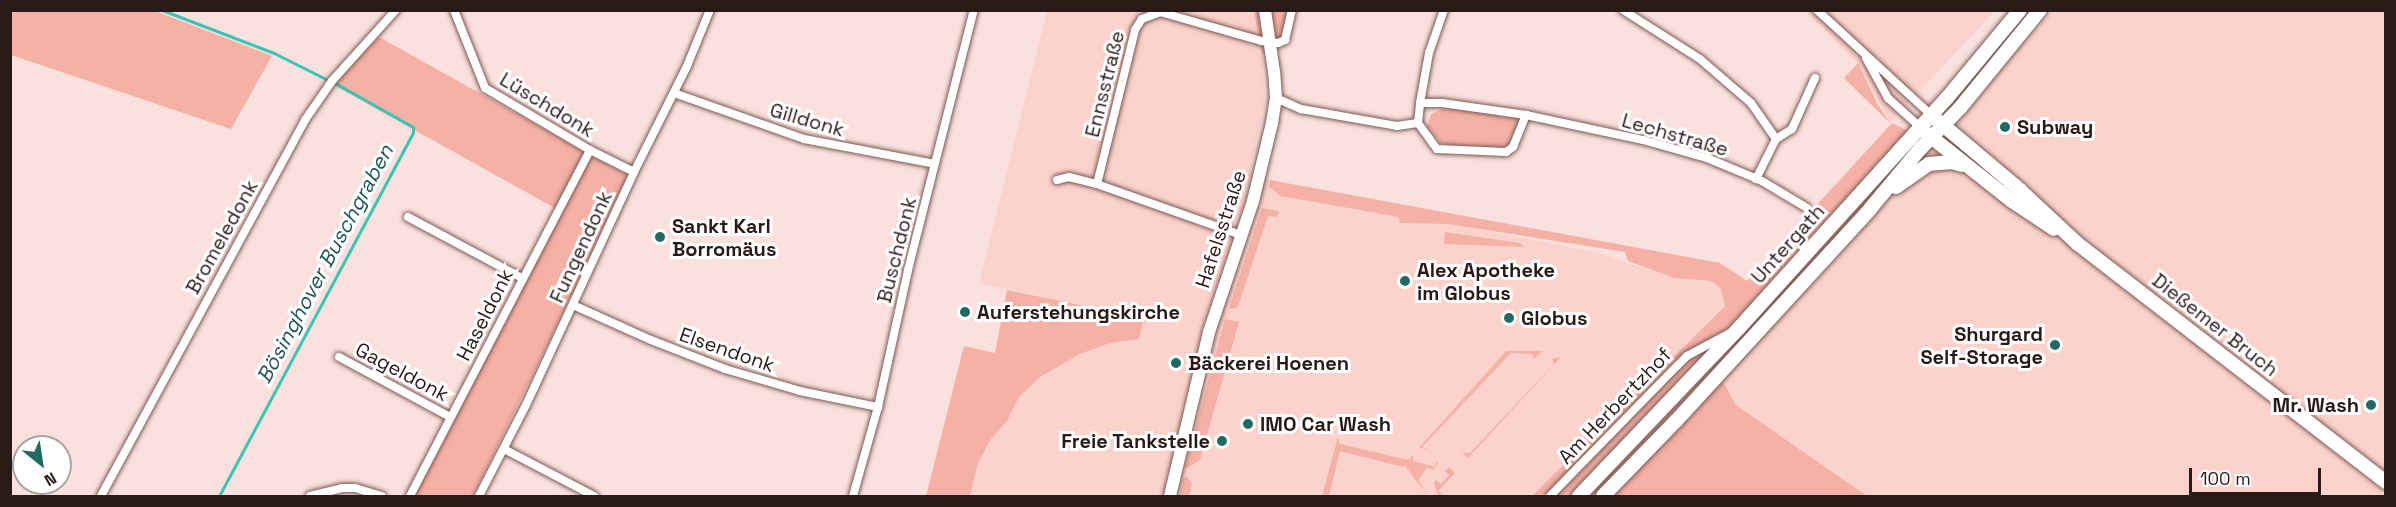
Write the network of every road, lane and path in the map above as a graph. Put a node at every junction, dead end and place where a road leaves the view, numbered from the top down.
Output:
1 (396, 10) edge
2 (454, 10) edge
3 (710, 10) edge
4 (974, 10) edge
5 (1264, 10) edge
6 (1292, 10) edge
7 (1444, 10) edge
8 (1623, 10) edge
9 (1817, 10) edge
10 (2020, 10) edge
11 (2040, 10) edge
12 (1270, 42) junction
13 (1862, 53) junction
14 (1815, 78) dead end
15 (674, 93) junction
16 (1276, 98) junction
17 (1420, 103) junction
18 (1526, 115) junction
19 (1931, 115) junction
20 (1418, 123) junction
21 (1943, 125) junction
22 (1920, 127) junction
23 (1931, 137) junction
24 (1776, 139) junction
25 (590, 150) junction
26 (935, 164) junction
27 (1966, 166) junction
28 (634, 172) junction
29 (1756, 178) junction
30 (1057, 180) dead end
31 (1097, 184) junction
32 (1807, 208) dead end
33 (1870, 209) junction
34 (408, 217) dead end
35 (1241, 235) junction
36 (2078, 244) junction
37 (522, 278) junction
38 (573, 305) junction
39 (1739, 328) junction
40 (339, 357) dead end
41 (878, 406) junction
42 (450, 417) junction
43 (504, 449) junction
44 (2385, 482) edge
45 (101, 496) edge
46 (310, 496) edge
47 (382, 496) edge
48 (410, 496) edge
49 (479, 496) edge
50 (594, 496) edge
51 (853, 496) edge
52 (1170, 496) edge
53 (1550, 496) edge
54 (1579, 496) edge
55 (1603, 496) edge

1 - 45 street, Bromeledonk
2 - 25 street, Lüschdonk
3 - 15 street, Fungendonk
4 - 26 street, Buschdonk
5 - 12 main road, Hafelsstraße
6 - 12 street
7 - 17 street
8 - 24 street
9 - 13 street
10 - 19 main road, Untergath
11 - 21 main road, Untergath
12 - 16 main road, Hafelsstraße
12 - 31 street, Ennsstraße
13 - 19 street
13 - 22 street
14 - 24 street
15 - 26 street, Gilldonk
15 - 28 street, Fungendonk
16 - 20 street
16 - 35 main road, Hafelsstraße
17 - 18 street, Lechstraße
17 - 20 street
18 - 20 street
18 - 29 street, Lechstraße
19 - 21 main road, Dießemer Bruch
19 - 22 main road, Untergath
21 - 23 main road, Untergath
21 - 36 main road, Dießemer Bruch
22 - 23 main road, Dießemer Bruch
22 - 39 main road, Untergath
23 - 27 main road, Dießemer Bruch
23 - 33 main road, Untergath
24 - 29 street
25 - 28 street, Lüschdonk
25 - 37 street, Haseldonk
26 - 41 street, Buschdonk
27 - 33 main road, Untergath
27 - 36 main road, Dießemer Bruch
28 - 38 street, Fungendonk
29 - 32 street, Lechstraße
30 - 31 street
31 - 35 street
33 - 55 main road, Untergath
34 - 37 street
35 - 52 main road, Hafelsstraße
36 - 44 main road, Dießemer Bruch
37 - 42 street, Haseldonk
38 - 41 street, Elsendonk
38 - 43 street, Fungendonk
39 - 53 street, Am Herbertzhof
39 - 54 main road, Untergath
40 - 42 street, Gageldonk
41 - 51 street, Buschdonk
42 - 48 street, Haseldonk
43 - 49 street, Fungendonk
43 - 50 street
46 - 47 street

